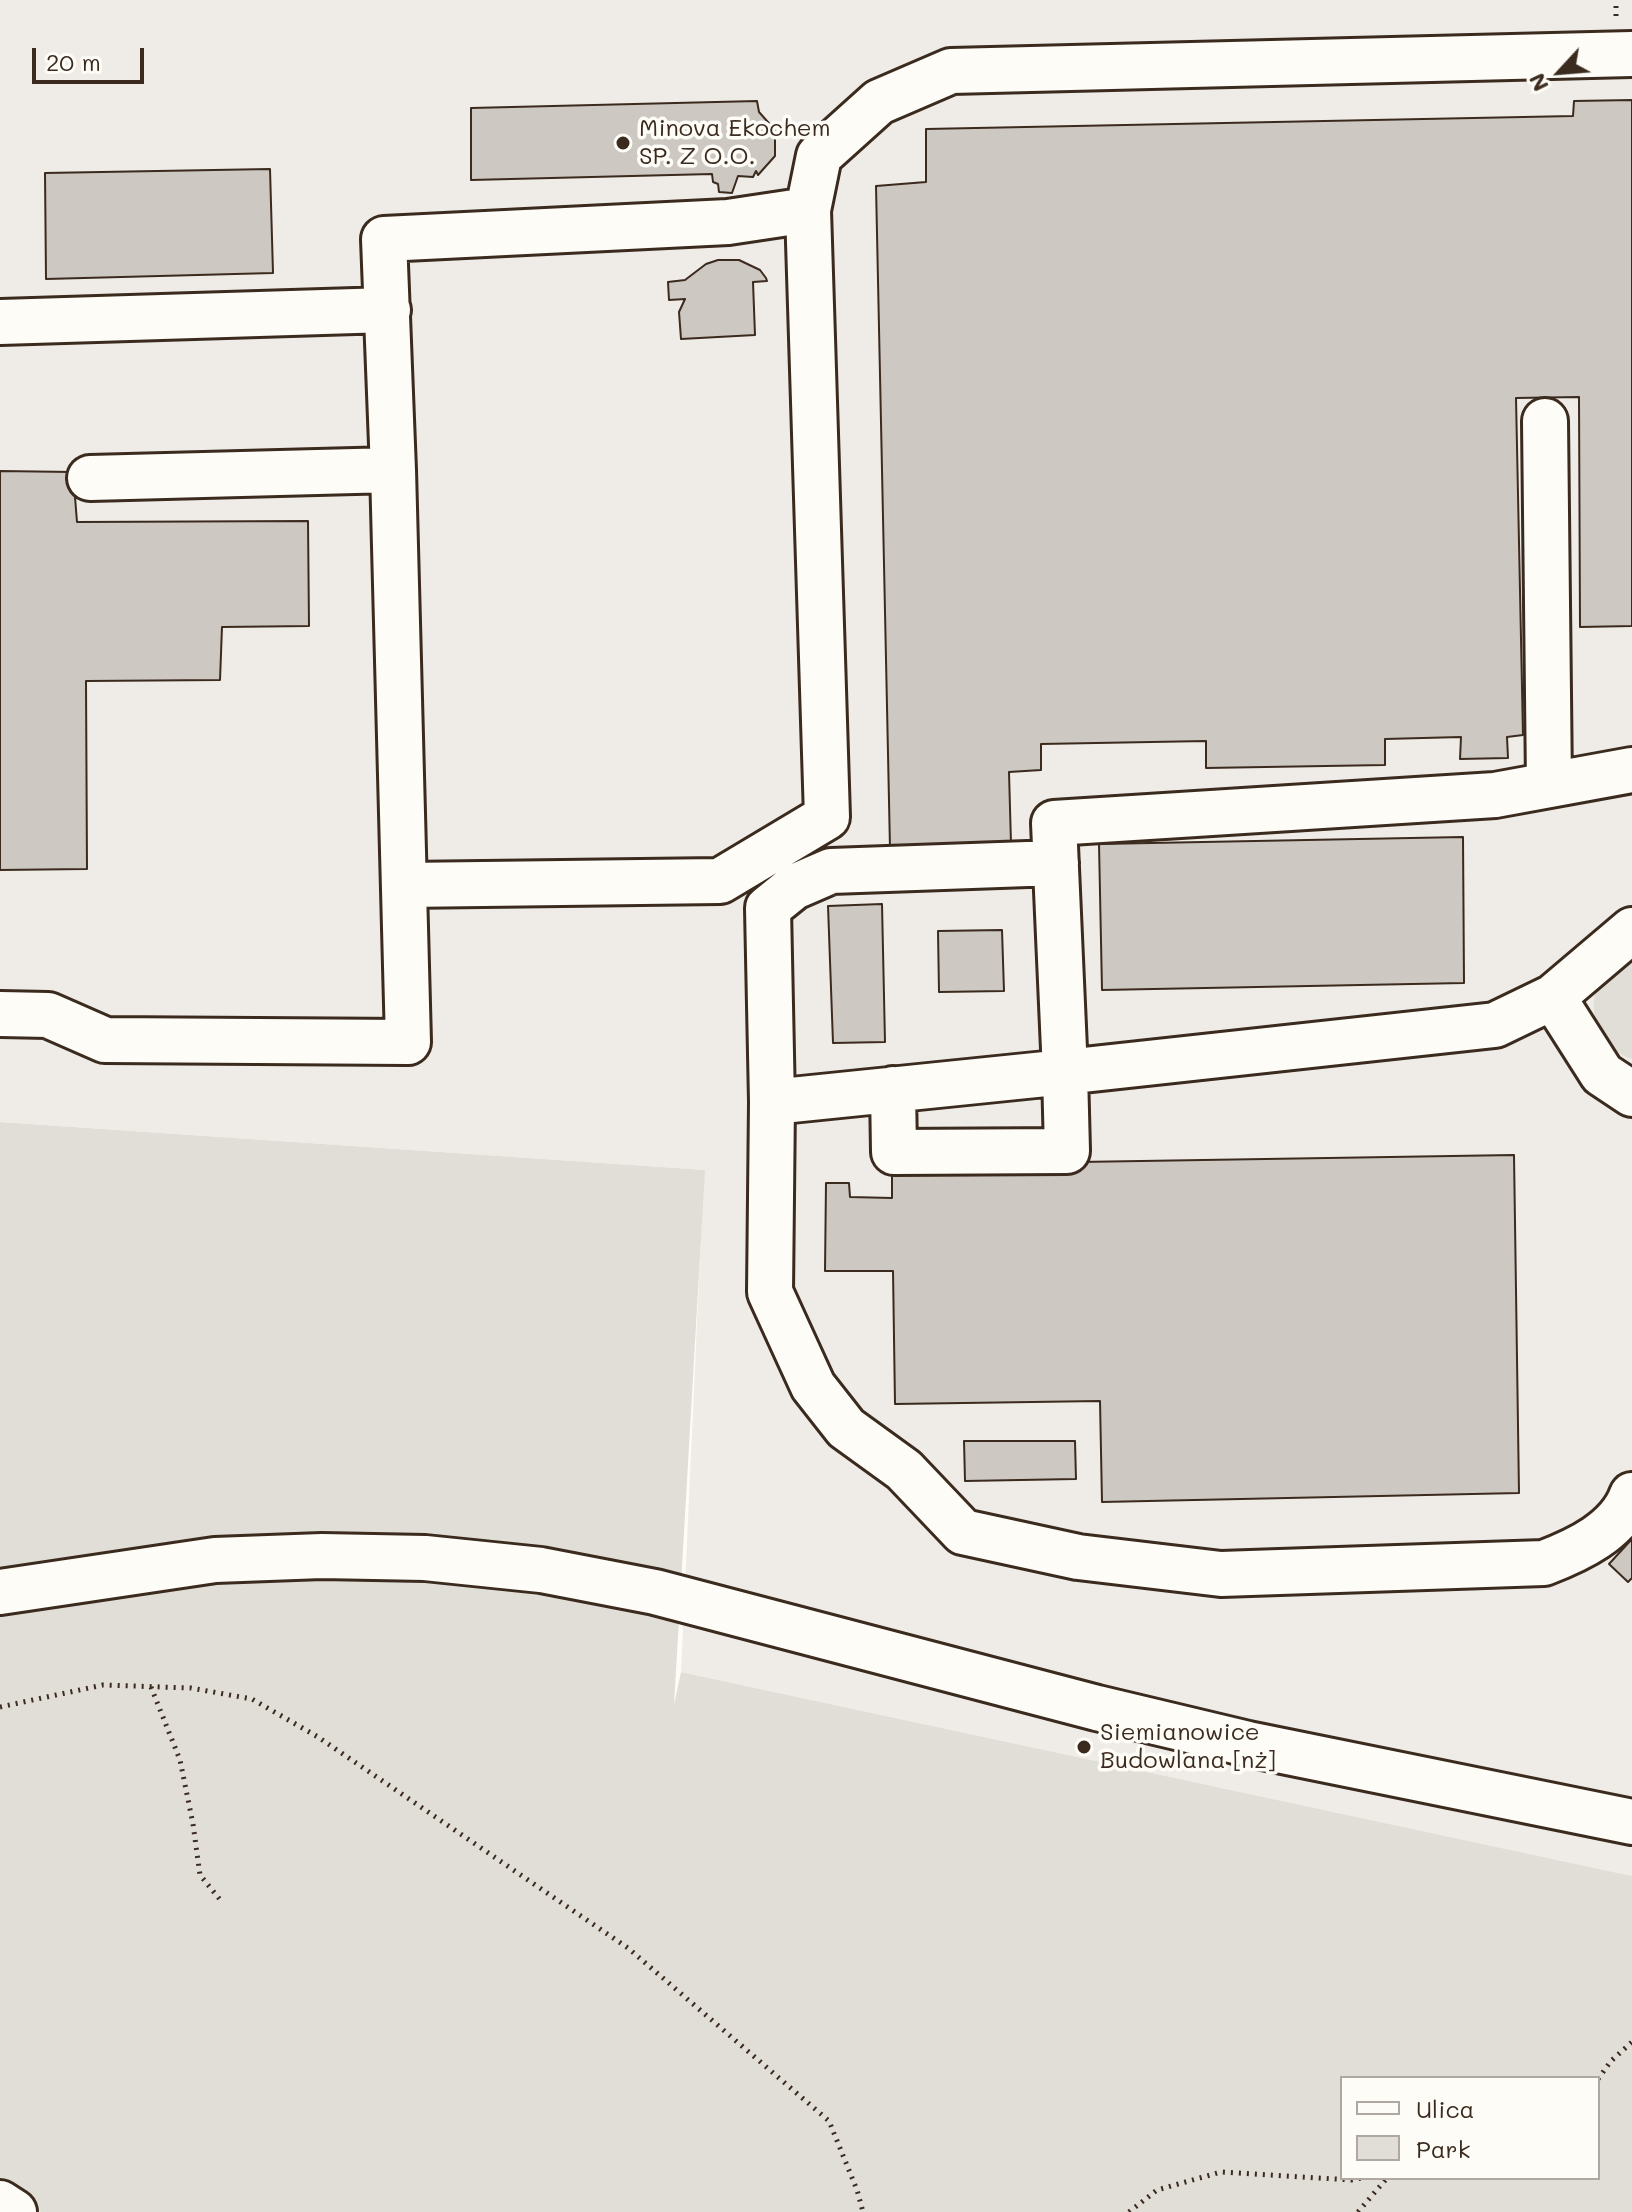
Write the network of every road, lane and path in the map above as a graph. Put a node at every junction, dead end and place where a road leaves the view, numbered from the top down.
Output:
1 (1632, 54) edge
2 (808, 210) junction
3 (388, 310) junction
4 (0, 322) edge
5 (1545, 421) dead end
6 (393, 470) junction
7 (90, 478) dead end
8 (1632, 770) edge
9 (1549, 785) junction
10 (1056, 863) junction
11 (404, 885) junction
12 (1632, 930) edge
13 (1553, 997) junction
14 (0, 1014) edge
15 (1065, 1072) junction
16 (893, 1089) junction
17 (1632, 1094) edge
18 (772, 1102) junction
19 (1632, 1495) edge
20 (0, 1592) edge
21 (151, 1687) junction
22 (0, 1707) edge
23 (1632, 1822) edge
24 (222, 1902) dead end
25 (1632, 2042) edge
26 (1600, 2076) edge
27 (1340, 2179) edge
28 (1385, 2180) edge
29 (0, 2203) edge
30 (14, 2212) edge
31 (863, 2212) edge
32 (1129, 2212) edge
33 (1358, 2212) edge

1 - 2 street
2 - 3 street
2 - 11 street
3 - 4 street
3 - 6 street
5 - 9 street
6 - 7 street
6 - 11 street
8 - 9 street
9 - 10 street
10 - 15 street
10 - 18 street
11 - 14 street
12 - 13 street
13 - 15 street
13 - 17 street
15 - 16 street
15 - 16 street
16 - 18 street
18 - 19 street
20 - 23 street
21 - 22 path
21 - 24 path
21 - 31 path
25 - 26 path
27 - 32 path
28 - 33 path
29 - 30 street

